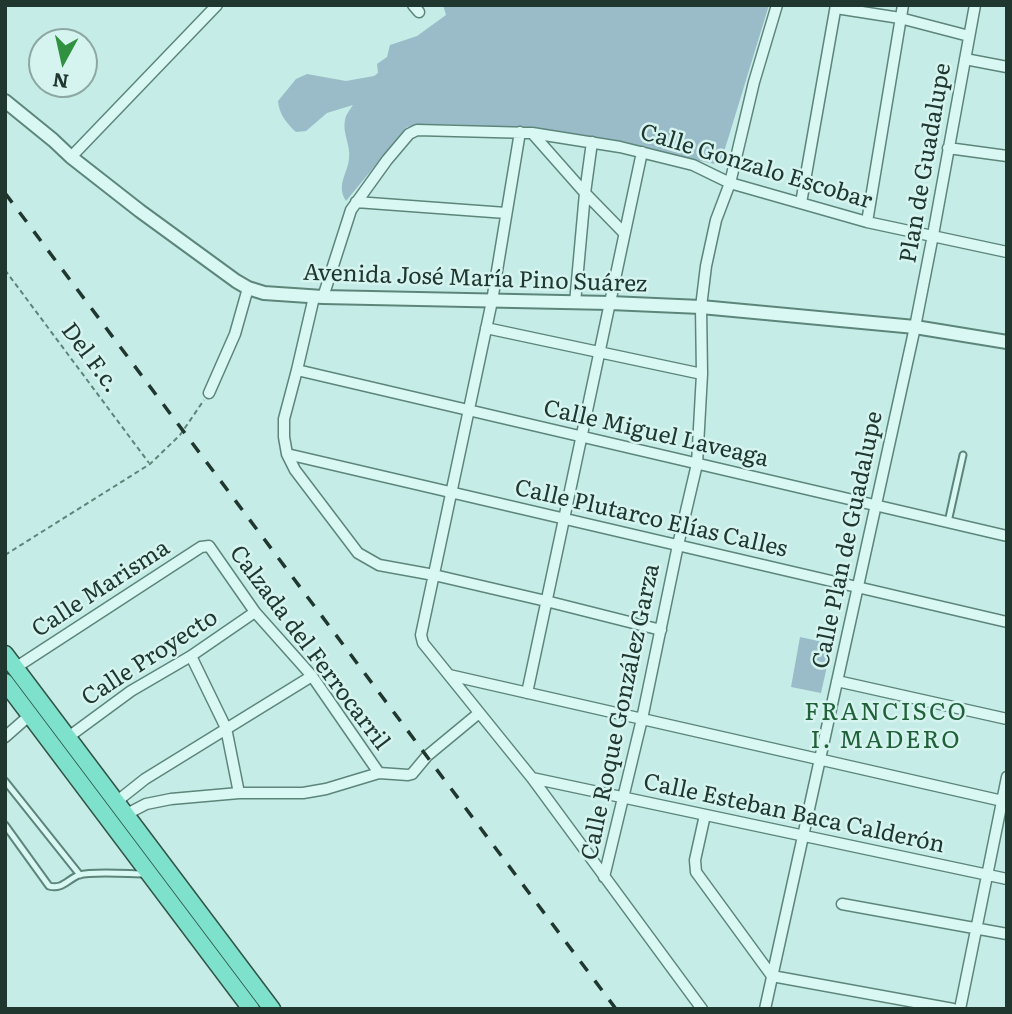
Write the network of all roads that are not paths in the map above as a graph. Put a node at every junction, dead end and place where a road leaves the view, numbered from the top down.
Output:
1 (217, 5) edge
2 (777, 5) edge
3 (903, 5) edge
4 (975, 5) edge
5 (836, 6) edge
6 (900, 18) junction
7 (969, 36) junction
8 (965, 59) junction
9 (1007, 67) edge
10 (5, 101) edge
11 (520, 132) junction
12 (531, 133) junction
13 (592, 142) junction
14 (948, 148) junction
15 (642, 152) junction
16 (1007, 156) edge
17 (71, 157) junction
18 (730, 183) junction
19 (585, 192) junction
20 (356, 202) junction
21 (801, 203) junction
22 (506, 213) junction
23 (867, 222) junction
24 (624, 233) junction
25 (933, 235) junction
26 (1007, 252) edge
27 (248, 288) junction
28 (314, 296) junction
29 (492, 301) junction
30 (575, 303) junction
31 (610, 303) junction
32 (701, 307) junction
33 (915, 327) junction
34 (486, 328) junction
35 (1007, 342) edge
36 (599, 352) junction
37 (297, 370) junction
38 (702, 374) junction
39 (209, 393) road end
40 (469, 410) junction
41 (581, 437) junction
42 (287, 454) junction
43 (963, 455) dead end
44 (697, 464) junction
45 (452, 492) junction
46 (875, 505) junction
47 (564, 519) junction
48 (948, 522) junction
49 (1007, 536) edge
50 (678, 545) junction
51 (209, 546) joint
52 (434, 575) junction
53 (858, 587) junction
54 (546, 601) junction
55 (254, 612) junction
56 (1007, 622) edge
57 (661, 631) junction
58 (5, 654) edge
59 (191, 656) junction
60 (15, 667) junction
61 (449, 675) junction
62 (312, 676) junction
63 (837, 681) junction
64 (5, 682) edge
65 (527, 693) junction
66 (479, 713) junction
67 (30, 715) junction
68 (642, 719) junction
69 (1007, 719) edge
70 (226, 728) junction
71 (5, 737) edge
72 (67, 737) junction
73 (819, 760) junction
74 (379, 773) junction
75 (1007, 776) edge
76 (532, 778) junction
77 (5, 780) edge
78 (239, 793) junction
79 (624, 797) junction
80 (1004, 802) edge
81 (121, 808) junction
82 (705, 815) junction
83 (5, 825) edge
84 (803, 836) junction
85 (150, 874) junction
86 (80, 875) junction
87 (987, 875) junction
88 (604, 877) junction
89 (1007, 879) edge
90 (842, 904) dead end
91 (976, 928) junction
92 (1007, 934) edge
93 (772, 976) junction
94 (251, 1009) edge
95 (272, 1009) edge
96 (702, 1009) edge
97 (765, 1009) edge
98 (953, 1009) edge
99 (960, 1009) edge

1 - 17 street
2 - 18 street, Calle Roque González Garza
3 - 6 street
4 - 7 street, Plan de Guadalupe
5 - 6 street
5 - 21 street
6 - 7 street
6 - 23 street
7 - 8 street, Plan de Guadalupe
8 - 9 street
8 - 14 street, Plan de Guadalupe
10 - 17 street, Avenida José María Pino Suárez
11 - 12 street, Calle Gonzalo Escobar
11 - 20 street, Calle Gonzalo Escobar
11 - 22 street
12 - 13 street, Calle Gonzalo Escobar
12 - 19 street
13 - 15 street, Calle Gonzalo Escobar
13 - 19 street
14 - 16 street
14 - 25 street, Plan de Guadalupe
15 - 18 street, Calle Gonzalo Escobar
15 - 24 street
17 - 27 street, Avenida José María Pino Suárez
18 - 21 street, Calle Gonzalo Escobar
18 - 32 street, Calle Roque González Garza
19 - 24 street
19 - 30 street
20 - 22 street
20 - 28 street
21 - 23 street, Calle Gonzalo Escobar
22 - 29 street
23 - 25 street, Calle Gonzalo Escobar
24 - 31 street
25 - 26 street, Calle Gonzalo Escobar
25 - 33 street, Plan de Guadalupe
27 - 28 street, Avenida José María Pino Suárez
27 - 39 street
28 - 29 street, Avenida José María Pino Suárez
28 - 37 street
29 - 30 street, Avenida José María Pino Suárez
29 - 34 street
30 - 31 street, Avenida José María Pino Suárez
31 - 32 street, Avenida José María Pino Suárez
31 - 36 street
32 - 33 street, Avenida José María Pino Suárez
32 - 38 street, Calle Roque González Garza
33 - 35 street, Avenida José María Pino Suárez
33 - 46 street, Calle Plan de Guadalupe
34 - 36 street
34 - 40 street
36 - 38 street
36 - 41 street
37 - 40 street, Calle Miguel Laveaga
37 - 42 street
38 - 44 street, Calle Roque González Garza
40 - 41 street, Calle Miguel Laveaga
40 - 45 street
41 - 44 street, Calle Miguel Laveaga
41 - 47 street
42 - 45 street, Calle Plutarco Elías Calles
42 - 52 street
43 - 48 lane
44 - 46 street, Calle Miguel Laveaga
44 - 50 street, Calle Roque González Garza
45 - 47 street, Calle Plutarco Elías Calles
45 - 52 street
46 - 48 street, Calle Miguel Laveaga
46 - 53 street, Calle Plan de Guadalupe
47 - 50 street, Calle Plutarco Elías Calles
47 - 54 street
48 - 49 street, Calle Miguel Laveaga
50 - 53 street, Calle Plutarco Elías Calles
50 - 57 street, Calle Roque González Garza
51 - 55 street, Calzada del Ferrocarril
51 - 60 street, Calle Marisma
52 - 54 street
52 - 61 street
53 - 56 street, Calle Plutarco Elías Calles
53 - 63 street, Calle Plan de Guadalupe
54 - 57 street
54 - 65 street
55 - 59 street, Calle Proyecto
55 - 62 street, Calzada del Ferrocarril
57 - 68 street, Calle Roque González Garza
58 - 60 highway
59 - 70 street
59 - 72 street, Calle Proyecto
60 - 72 highway
61 - 65 street
61 - 66 street
62 - 70 street
62 - 74 street, Calzada del Ferrocarril
63 - 69 street
63 - 73 street, Calle Plan de Guadalupe
64 - 67 highway
65 - 68 street
66 - 74 street
66 - 76 street
67 - 71 street
67 - 85 highway
68 - 73 street
68 - 79 street, Calle Roque González Garza
70 - 78 street
70 - 81 street
72 - 81 highway
73 - 80 street
73 - 84 street, Calle Plan de Guadalupe
74 - 78 street
75 - 80 street
76 - 79 street, Calle Esteban Baca Calderón
76 - 88 street
77 - 86 lane
78 - 81 street
79 - 82 street, Calle Esteban Baca Calderón
79 - 88 street, Calle Roque González Garza
80 - 87 street
81 - 95 highway
82 - 84 street, Calle Esteban Baca Calderón
82 - 93 street
83 - 86 lane
84 - 87 street, Calle Esteban Baca Calderón
84 - 93 street, Calle Plan de Guadalupe
85 - 86 lane
85 - 94 highway
87 - 89 street, Calle Esteban Baca Calderón
87 - 91 street
88 - 96 street
90 - 91 street
91 - 92 street
91 - 99 street
93 - 97 street, Calle Plan de Guadalupe
93 - 98 street

